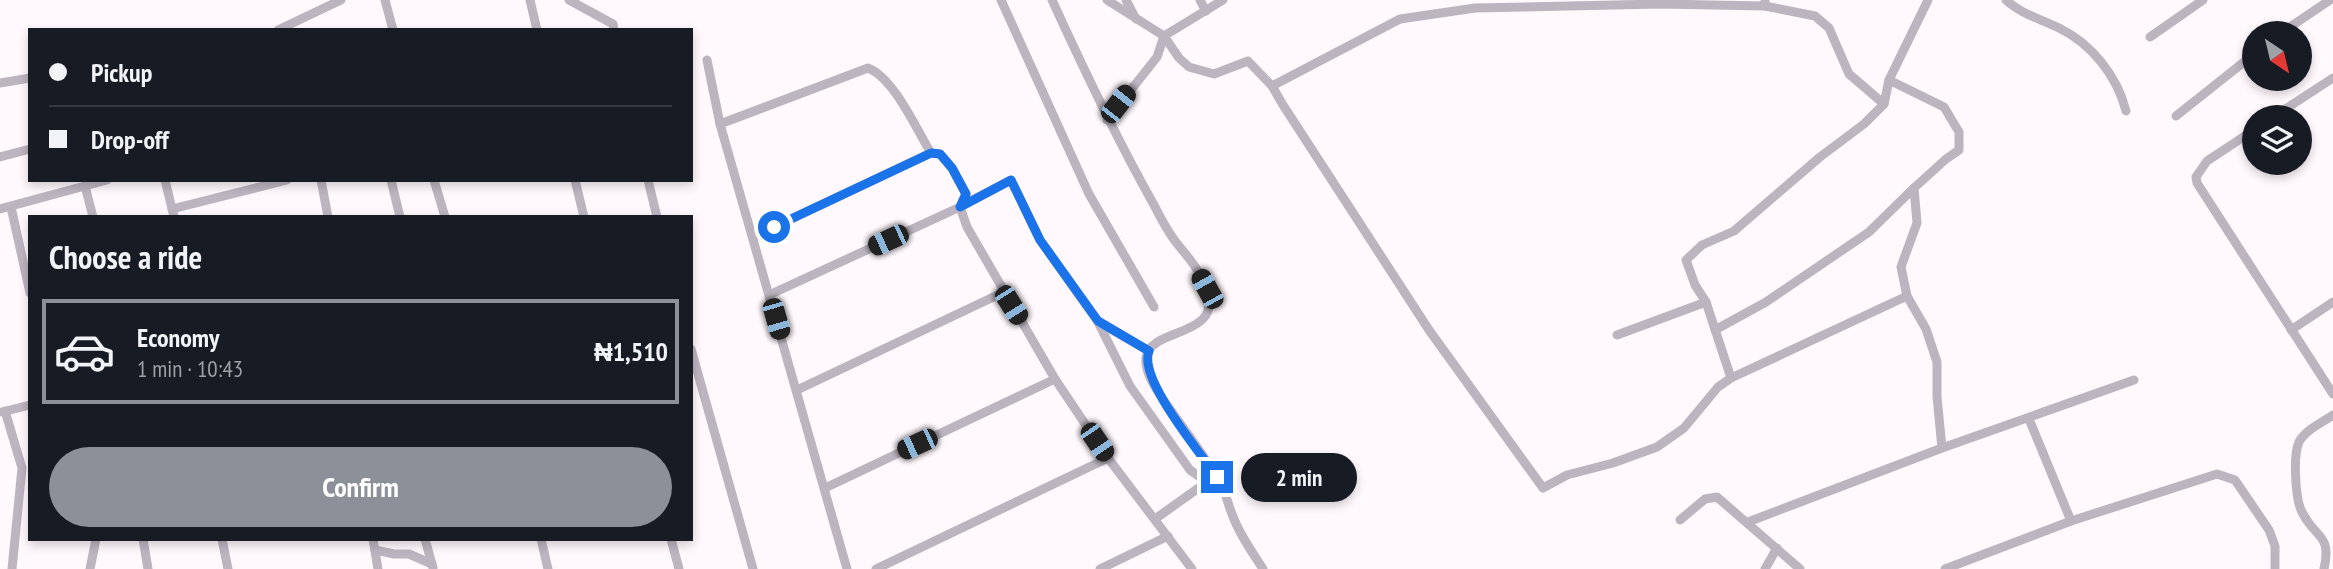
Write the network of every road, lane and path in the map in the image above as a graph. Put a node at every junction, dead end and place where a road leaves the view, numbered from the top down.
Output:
1 (341, 0) edge
2 (385, 0) edge
3 (530, 0) edge
4 (569, 0) edge
5 (1001, 0) edge
6 (1052, 0) edge
7 (1107, 0) edge
8 (1126, 0) edge
9 (1200, 0) edge
10 (1223, 0) edge
11 (1928, 0) edge
12 (2006, 0) edge
13 (2203, 0) edge
14 (2330, 0) edge
15 (1765, 3) edge
16 (1206, 11) junction
17 (1137, 20) junction
18 (2299, 21) edge
19 (280, 28) edge
20 (392, 28) edge
21 (537, 28) edge
22 (613, 28) edge
23 (1164, 36) junction
24 (2151, 37) dead end
25 (707, 60) dead end
26 (2242, 64) edge
27 (28, 78) edge
28 (2333, 78) edge
29 (1889, 80) junction
30 (0, 83) edge
31 (1272, 86) junction
32 (1884, 104) junction
33 (2291, 105) edge
34 (2126, 111) dead end
35 (2176, 116) dead end
36 (1107, 120) junction
37 (720, 124) junction
38 (2242, 138) edge
39 (28, 150) edge
40 (931, 153) junction
41 (0, 158) edge
42 (100, 182) edge
43 (165, 182) edge
44 (279, 182) edge
45 (321, 182) edge
46 (391, 182) edge
47 (435, 182) edge
48 (575, 182) edge
49 (648, 182) edge
50 (85, 186) junction
51 (1914, 188) junction
52 (11, 207) junction
53 (960, 207) junction
54 (0, 209) edge
55 (173, 213) edge
56 (92, 215) edge
57 (328, 215) edge
58 (400, 215) edge
59 (444, 215) edge
60 (584, 215) edge
61 (657, 215) edge
62 (753, 237) junction
63 (28, 284) edge
64 (1004, 292) junction
65 (769, 295) junction
66 (1907, 296) junction
67 (1706, 302) junction
68 (2333, 302) edge
69 (1154, 307) dead end
70 (1098, 321) junction
71 (1715, 330) junction
72 (2291, 330) junction
73 (1617, 335) dead end
74 (1149, 351) junction
75 (693, 356) edge
76 (1731, 378) junction
77 (1055, 379) junction
78 (2134, 380) dead end
79 (797, 390) junction
80 (2333, 394) edge
81 (28, 406) edge
82 (3, 412) edge
83 (2333, 415) edge
84 (2029, 419) junction
85 (1942, 449) junction
86 (1108, 458) junction
87 (1207, 482) junction
88 (1221, 485) junction
89 (825, 488) junction
90 (1155, 519) junction
91 (1680, 520) dead end
92 (2071, 521) junction
93 (1748, 522) junction
94 (1168, 536) junction
95 (96, 541) edge
96 (143, 541) edge
97 (222, 541) edge
98 (373, 541) edge
99 (426, 541) edge
100 (541, 541) edge
101 (672, 541) edge
102 (1776, 548) junction
103 (375, 550) junction
104 (433, 566) edge
105 (12, 569) edge
106 (90, 569) edge
107 (148, 569) edge
108 (228, 569) edge
109 (378, 569) edge
110 (548, 569) edge
111 (679, 569) edge
112 (753, 569) edge
113 (847, 569) edge
114 (876, 569) edge
115 (1100, 569) edge
116 (1192, 569) edge
117 (1263, 569) edge
118 (1765, 569) edge
119 (1800, 569) edge
120 (1945, 569) edge
121 (2275, 569) edge
122 (2324, 569) edge

1 - 19 street
2 - 20 street
3 - 21 street
4 - 22 street
5 - 69 street
6 - 36 street
7 - 17 street
8 - 17 street
9 - 16 street
10 - 16 street
11 - 29 street
12 - 34 street
13 - 24 street
14 - 18 street
15 - 31 street
15 - 32 street
16 - 23 street
17 - 23 street
23 - 31 street
23 - 36 street
25 - 37 street
26 - 35 street
27 - 30 street
28 - 33 street
29 - 32 street
29 - 51 street
31 - 76 street
32 - 67 street
36 - 74 street
37 - 40 street
37 - 62 street
38 - 72 street
39 - 41 street
40 - 53 street
40 - 62 street
42 - 50 street
43 - 55 street
44 - 55 street
45 - 57 street
46 - 58 street
47 - 59 street
48 - 60 street
49 - 61 street
50 - 52 street
50 - 56 street
51 - 66 street
51 - 71 street
52 - 54 street
52 - 63 street
53 - 64 street
53 - 65 street
53 - 70 street
62 - 65 street
64 - 77 street
64 - 79 street
65 - 79 street
66 - 76 street
66 - 85 street
67 - 71 street
67 - 73 street
68 - 72 street
70 - 74 street
70 - 87 street
71 - 76 street
72 - 80 street
74 - 88 street
75 - 112 street
77 - 86 street
77 - 89 street
78 - 84 street
79 - 89 street
81 - 82 street
82 - 105 street
83 - 122 street
84 - 85 street
84 - 92 street
85 - 93 street
86 - 90 street
86 - 114 street
87 - 88 street
87 - 90 street
88 - 117 street
89 - 113 street
90 - 94 street
91 - 93 street
92 - 120 street
92 - 121 street
93 - 102 street
94 - 115 street
94 - 116 street
95 - 106 street
96 - 107 street
97 - 108 street
98 - 103 street
99 - 104 street
100 - 110 street
101 - 111 street
102 - 118 street
102 - 119 street
103 - 104 street
103 - 109 street

